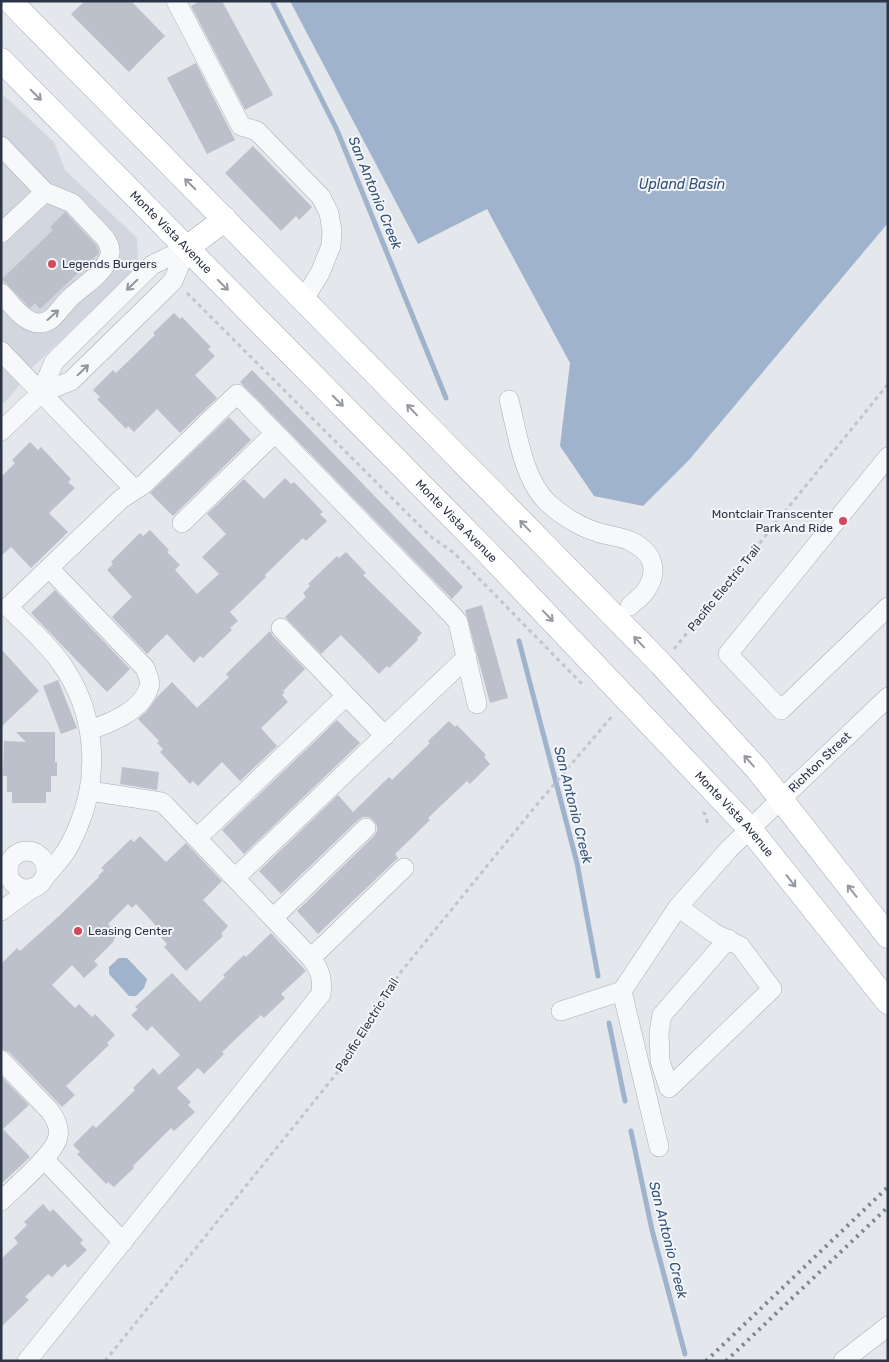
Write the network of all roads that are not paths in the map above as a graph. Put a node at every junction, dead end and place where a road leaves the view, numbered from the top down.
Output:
1 (10, 1) edge
2 (176, 1) edge
3 (5, 72) edge
4 (1, 146) edge
5 (45, 192) junction
6 (225, 219) junction
7 (1, 233) edge
8 (187, 248) junction
9 (1, 293) edge
10 (304, 299) junction
11 (1, 351) edge
12 (41, 393) junction
13 (509, 400) dead end
14 (1, 431) edge
15 (275, 433) junction
16 (888, 457) edge
17 (134, 490) junction
18 (182, 523) dead end
19 (49, 568) junction
20 (630, 606) dead end
21 (888, 607) edge
22 (281, 628) dead end
23 (467, 657) junction
24 (346, 696) junction
25 (888, 697) edge
26 (477, 704) dead end
27 (90, 730) junction
28 (385, 736) junction
29 (90, 792) junction
30 (781, 798) junction
31 (366, 828) dead end
32 (750, 829) junction
33 (197, 838) junction
34 (404, 868) dead end
35 (235, 878) junction
36 (678, 907) junction
37 (1, 911) edge
38 (273, 918) junction
39 (888, 936) edge
40 (728, 939) junction
41 (311, 958) junction
42 (622, 991) junction
43 (888, 1002) edge
44 (561, 1011) dead end
45 (1, 1060) edge
46 (659, 1147) dead end
47 (44, 1159) junction
48 (1, 1200) edge
49 (123, 1242) junction
50 (888, 1326) edge
51 (27, 1361) edge
52 (843, 1361) edge

6 -> 1 main road
2 - 10 street
3 -> 8 main road, Monte Vista Avenue
4 - 5 street
5 - 7 street
9 -> 5 street
6 - 8 main road
6 - 10 main road
8 -> 12 street
12 -> 8 street
8 -> 32 main road, Monte Vista Avenue
30 -> 10 main road
11 - 12 street
12 - 14 street
12 - 17 street
13 - 20 street
15 - 17 street
15 - 18 street
15 - 23 street
16 - 21 street
17 - 19 street
19 - 27 street
19 - 27 street
22 - 24 street
23 - 26 street
23 - 28 street
24 - 28 street
24 - 33 street
25 - 30 street, Richton Street
27 - 29 street
28 - 35 street
29 - 33 street
29 - 37 street
30 - 32 street, Richton Street
39 -> 30 main road
31 - 38 street
32 - 36 street, Richton Street
32 -> 43 main road, Monte Vista Avenue
33 - 35 street
34 - 41 street
35 - 38 street
36 - 40 street
36 - 42 street, Richton Street
38 - 41 street
40 - 40 street
41 - 49 street
42 - 44 street
42 - 46 street
45 - 47 street
47 - 48 street
47 - 49 street
49 - 51 street
50 - 52 street

